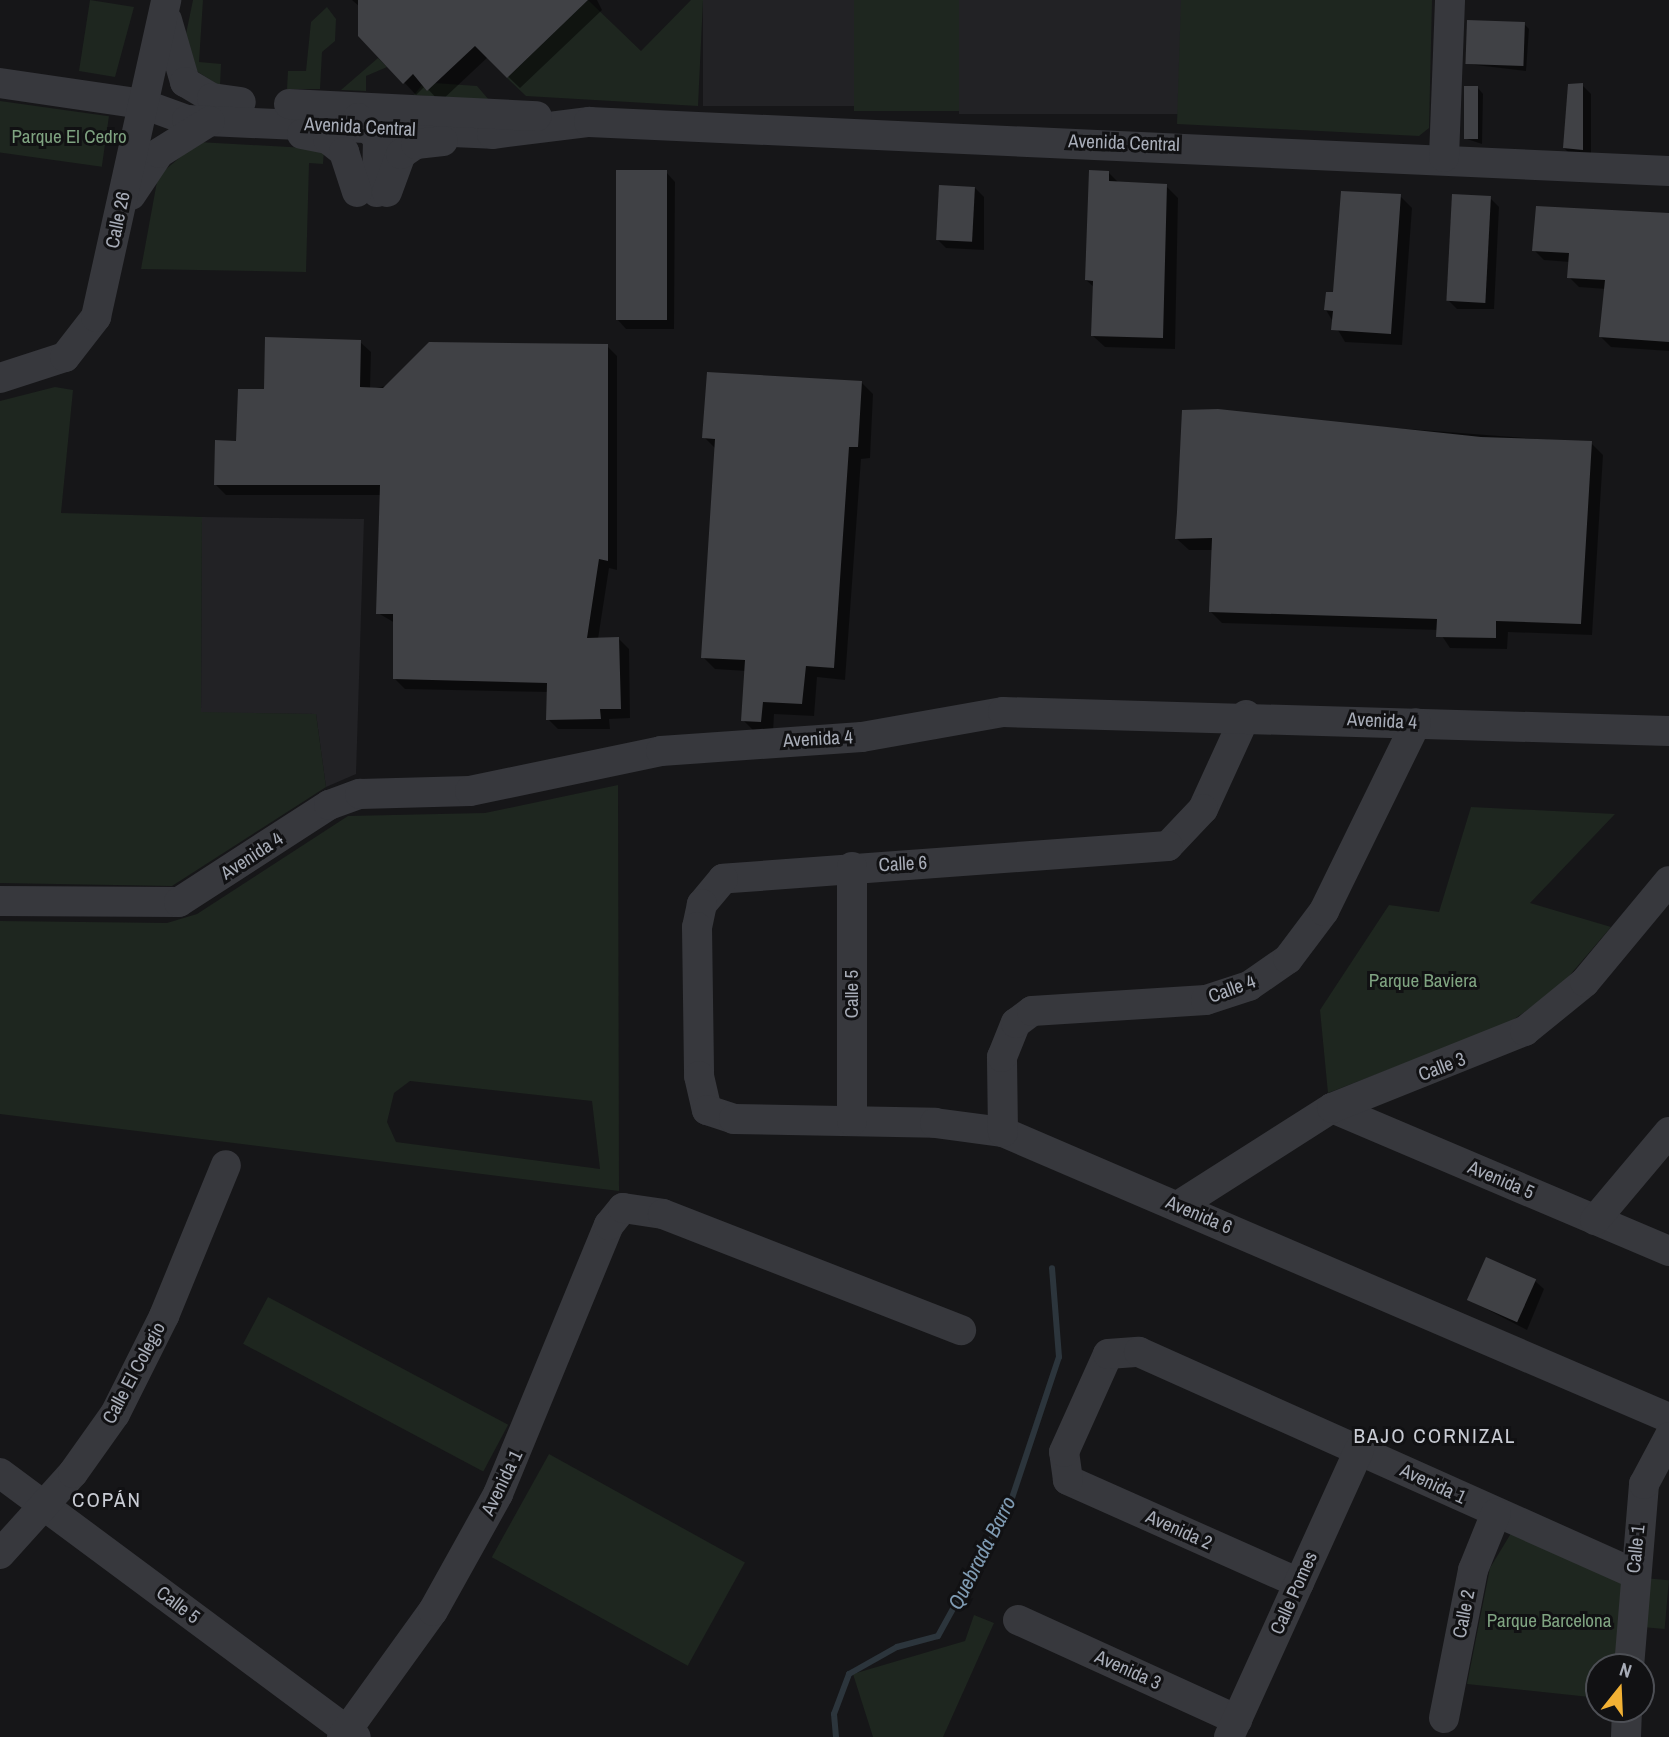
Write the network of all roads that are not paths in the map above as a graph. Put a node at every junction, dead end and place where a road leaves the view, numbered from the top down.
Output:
1 (1450, 0) edge
2 (165, 3) edge
3 (0, 83) edge
4 (241, 112) junction
5 (150, 117) junction
6 (443, 120) junction
7 (524, 120) junction
8 (210, 121) junction
9 (372, 128) junction
10 (1444, 158) junction
11 (1669, 171) edge
12 (372, 192) junction
13 (118, 220) junction
14 (0, 378) edge
15 (1246, 715) junction
16 (1416, 723) junction
17 (1669, 730) edge
18 (852, 867) junction
19 (1669, 881) edge
20 (0, 901) edge
21 (1332, 1108) junction
22 (706, 1110) joint
23 (852, 1121) junction
24 (1003, 1132) junction
25 (1669, 1132) edge
26 (226, 1166) dead end
27 (1178, 1206) junction
28 (1595, 1220) junction
29 (1669, 1251) edge
30 (961, 1330) dead end
31 (1669, 1418) edge
32 (1669, 1437) edge
33 (1359, 1450) junction
34 (1062, 1472) joint
35 (0, 1473) edge
36 (44, 1506) junction
37 (1496, 1513) junction
38 (0, 1554) edge
39 (1633, 1573) junction
40 (1299, 1583) junction
41 (1018, 1620) dead end
42 (1630, 1653) edge
43 (1444, 1718) dead end
44 (1233, 1728) edge
45 (348, 1735) edge

1 - 10 street
2 - 4 street
2 - 5 street, Calle 26
3 - 5 street, Avenida Central
4 - 5 street, Avenida Central
4 - 6 street, Avenida Central
4 - 8 street, Avenida Central
4 - 9 street, Avenida Central
4 - 12 street
5 - 8 street, Avenida Central
5 - 9 street
5 - 13 street, Calle 26
6 - 7 street, Avenida Central
6 - 9 street, Avenida Central
7 - 10 street, Avenida Central
7 - 12 street
8 - 13 street
9 - 12 street
10 - 11 street, Avenida Central
13 - 14 street, Calle 26
15 - 16 street, Avenida 4
15 - 18 street, Calle 6
15 - 20 street, Avenida 4
16 - 17 street, Avenida 4
16 - 24 street, Calle 4
18 - 22 street, Calle 6
18 - 23 street, Calle 5
19 - 21 street, Calle 3
21 - 27 street, Calle 3
21 - 28 street, Avenida 5
22 - 23 street, Avenida 6
23 - 24 street, Avenida 6
24 - 27 street, Avenida 6
25 - 28 street
26 - 36 street, Calle El Colegio
27 - 31 street, Avenida 6
28 - 29 street, Avenida 5
30 - 45 street, Avenida 1
32 - 39 street, Calle 1
33 - 34 street, Avenida 1
33 - 37 street, Avenida 1
33 - 40 street, Calle Pomes
34 - 40 street, Avenida 2
35 - 36 street, Calle 5
36 - 38 street, Calle El Colegio
36 - 45 street, Calle 5
37 - 39 street, Avenida 1
37 - 43 street, Calle 2
39 - 42 street, Calle 1
40 - 44 street, Calle Pomes
41 - 44 street, Avenida 3

